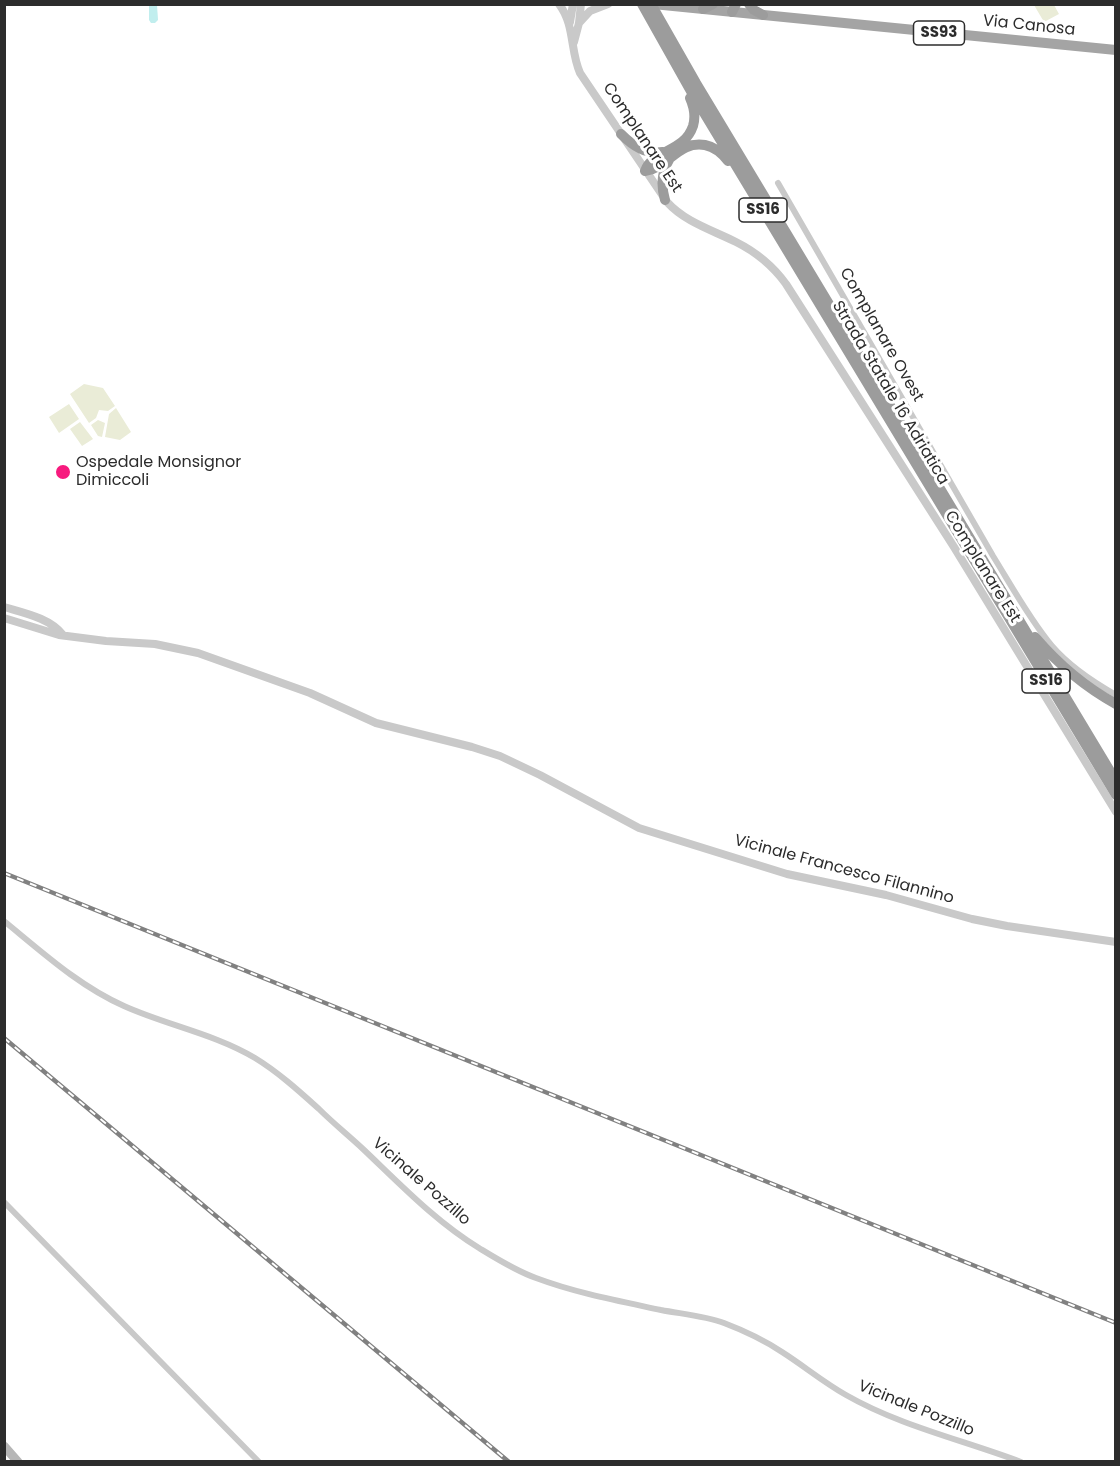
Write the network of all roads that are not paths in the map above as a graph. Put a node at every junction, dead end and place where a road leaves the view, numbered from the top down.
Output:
1 (559, 4) edge
2 (573, 4) edge
3 (581, 4) edge
4 (608, 4) edge
5 (642, 4) edge
6 (652, 4) edge
7 (749, 4) edge
8 (708, 7) edge
9 (732, 7) edge
10 (763, 15) junction
11 (574, 24) junction
12 (664, 35) junction
13 (1116, 50) edge
14 (672, 57) junction
15 (621, 134) junction
16 (669, 154) junction
17 (645, 171) junction
18 (778, 183) dead end
19 (665, 200) junction
20 (772, 225) junction
21 (872, 383) junction
22 (995, 582) junction
23 (4, 607) edge
24 (4, 618) edge
25 (63, 635) junction
26 (1116, 695) edge
27 (1116, 704) edge
28 (1116, 780) edge
29 (1116, 795) edge
30 (1116, 812) edge
31 (4, 921) edge
32 (1116, 942) edge
33 (4, 1202) edge
34 (4, 1446) edge
35 (18, 1461) edge
36 (259, 1461) edge
37 (1021, 1461) edge

1 - 11 street, Complanare Est
2 - 11 street, Complanare Est
3 - 11 street, Complanare Est
4 - 11 street
5 - 12 highway, Strada Statale 16 Adriatica / SS16
6 - 8 main road, Via Canosa / SS93
6 - 12 highway, Strada Statale 16 Adriatica / SS16
7 - 10 highway
8 - 9 main road, Via Canosa / SS93
9 - 10 main road, Via Canosa / SS93
10 - 13 main road, Via Canosa / SS93
11 - 15 street, Complanare Est
12 - 14 highway, Strada Statale 16 Adriatica / SS16
12 - 21 highway, Strada Statale 16 Adriatica / SS16
14 - 16 highway, SS16
14 - 20 highway, Strada Statale 16 Adriatica / SS16
15 - 16 highway
15 - 17 street, Complanare Est
16 - 17 highway, SS16
16 - 19 highway
16 - 20 highway, SS16
17 - 19 street, Complanare Est
18 - 26 street, Complanare Ovest
19 - 30 street, Complanare Est
20 - 21 highway, Strada Statale 16 Adriatica / SS16
21 - 22 highway, Strada Statale 16 Adriatica / SS16
21 - 29 highway, Strada Statale 16 Adriatica / SS16
22 - 27 highway, SS16
22 - 28 highway, Strada Statale 16 Adriatica / SS16
23 - 25 street
24 - 25 street, Vicinale Francesco Filannino
25 - 32 street, Vicinale Francesco Filannino
31 - 37 street, Vicinale Pozzillo
33 - 36 street
34 - 35 main road

